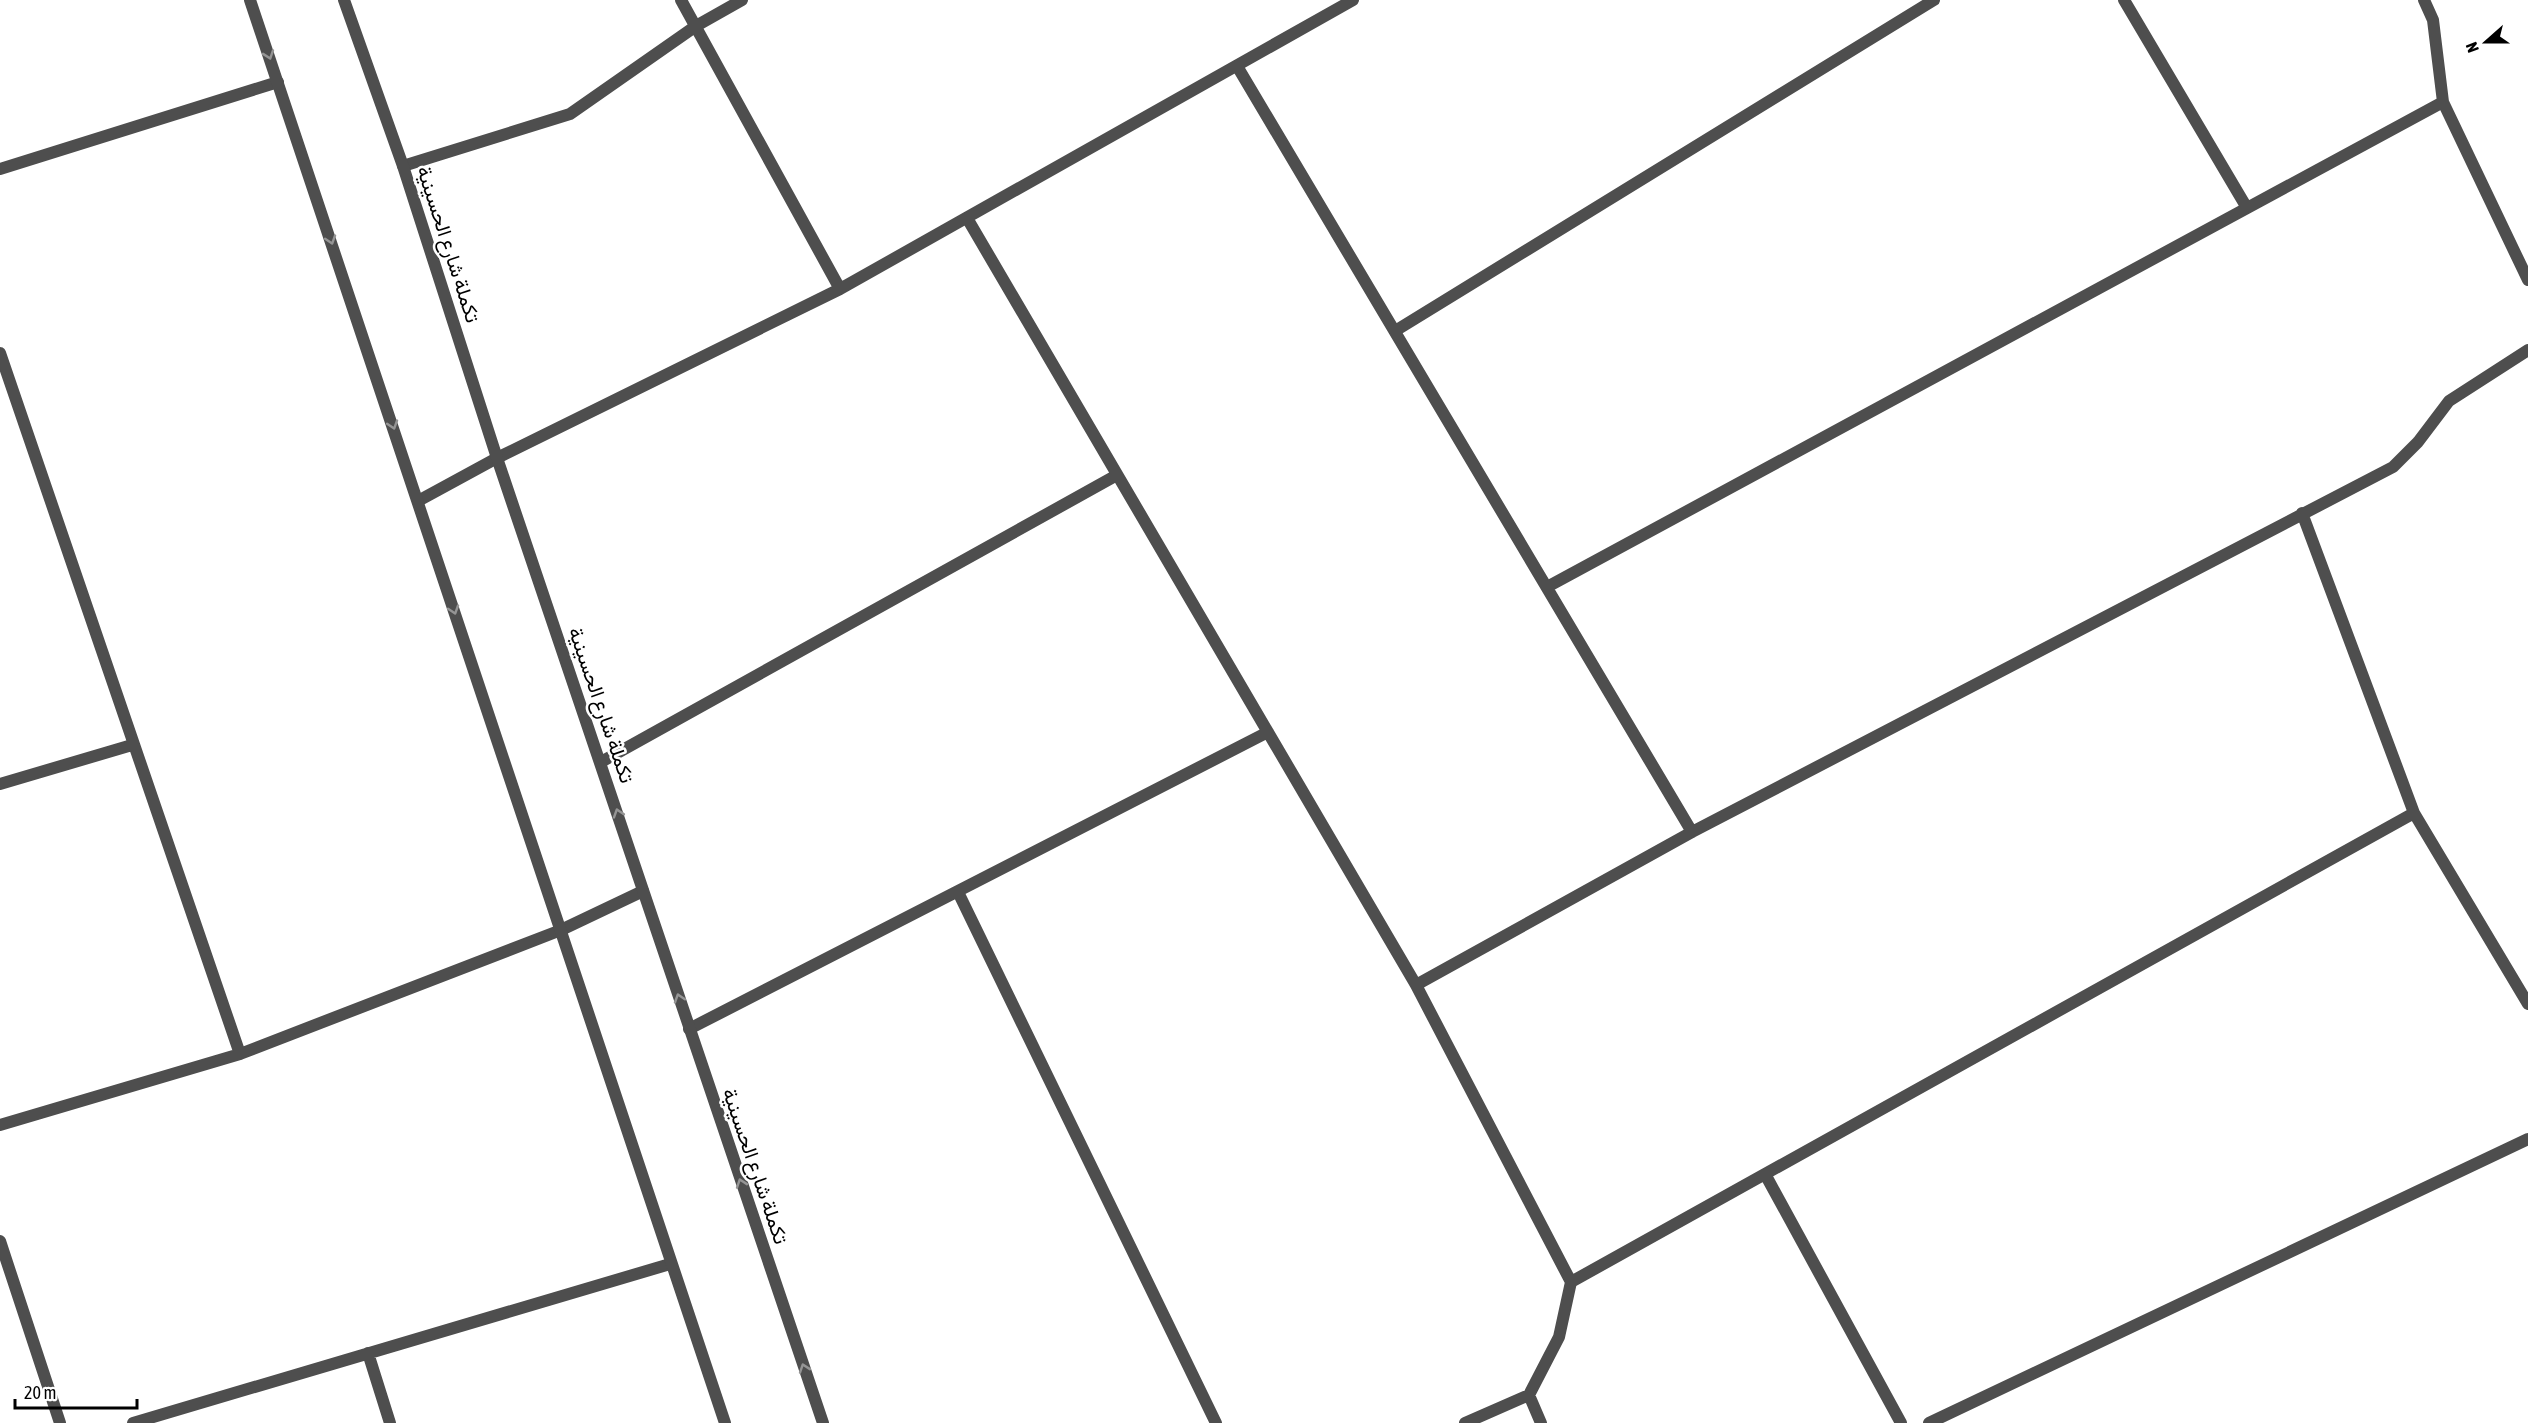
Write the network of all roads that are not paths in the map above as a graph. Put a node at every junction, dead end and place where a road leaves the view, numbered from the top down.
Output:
1 (250, 0) edge
2 (344, 0) edge
3 (681, 0) edge
4 (742, 0) edge
5 (1353, 0) edge
6 (1934, 0) edge
7 (2124, 0) edge
8 (2424, 0) edge
9 (696, 26) junction
10 (1237, 66) junction
11 (278, 82) junction
12 (2443, 102) junction
13 (403, 166) junction
14 (0, 169) edge
15 (2247, 208) junction
16 (967, 218) junction
17 (2528, 280) edge
18 (840, 289) junction
19 (1395, 331) junction
20 (2528, 350) edge
21 (0, 353) edge
22 (497, 458) junction
23 (1117, 475) junction
24 (418, 501) junction
25 (2302, 513) junction
26 (1547, 587) junction
27 (1268, 732) junction
28 (132, 746) junction
29 (601, 762) junction
30 (0, 784) edge
31 (2414, 813) junction
32 (1692, 832) junction
33 (644, 891) junction
34 (958, 892) junction
35 (561, 930) junction
36 (1416, 985) junction
37 (2528, 1004) edge
38 (689, 1029) junction
39 (240, 1054) junction
40 (0, 1125) edge
41 (2528, 1139) edge
42 (1766, 1174) junction
43 (0, 1241) edge
44 (670, 1264) junction
45 (1571, 1282) junction
46 (368, 1353) junction
47 (1529, 1395) junction
48 (60, 1423) edge
49 (133, 1423) edge
50 (390, 1423) edge
51 (725, 1423) edge
52 (823, 1423) edge
53 (1216, 1423) edge
54 (1465, 1423) edge
55 (1541, 1423) edge
56 (1901, 1423) edge
57 (1929, 1423) edge

1 -> 11 street
2 - 13 street, تكملة شارع الحسينية
3 - 9 street
4 - 9 street
5 - 10 street
6 - 19 street
7 - 15 street
8 - 12 street
9 - 13 street
9 - 18 street
10 - 16 street
10 - 19 street
11 - 14 street
11 -> 24 street
12 - 15 street
12 - 17 street
13 - 22 street, تكملة شارع الحسينية
15 - 26 street
16 - 18 street
16 - 23 street
18 - 22 street
19 - 26 street
20 - 25 street
21 - 28 street
22 - 24 street
22 - 29 street, تكملة شارع الحسينية
23 - 27 street
23 - 29 street
24 -> 35 street
25 - 31 street
25 - 32 street
26 - 32 street
27 - 34 street
27 - 36 street
28 - 30 street
28 - 39 street
33 -> 29 street, تكملة شارع الحسينية
31 - 37 street
31 - 42 street
32 - 36 street
33 - 35 street
38 -> 33 street, تكملة شارع الحسينية
34 - 38 street
34 - 53 street
35 - 39 street
35 - 44 street
36 - 45 street
52 -> 38 street, تكملة شارع الحسينية
39 - 40 street
41 - 57 street
42 - 45 street
42 - 56 street
43 - 48 street
44 - 46 street
44 - 51 street
45 - 47 street
46 - 49 street
46 - 50 street
47 - 54 street
47 - 55 street

